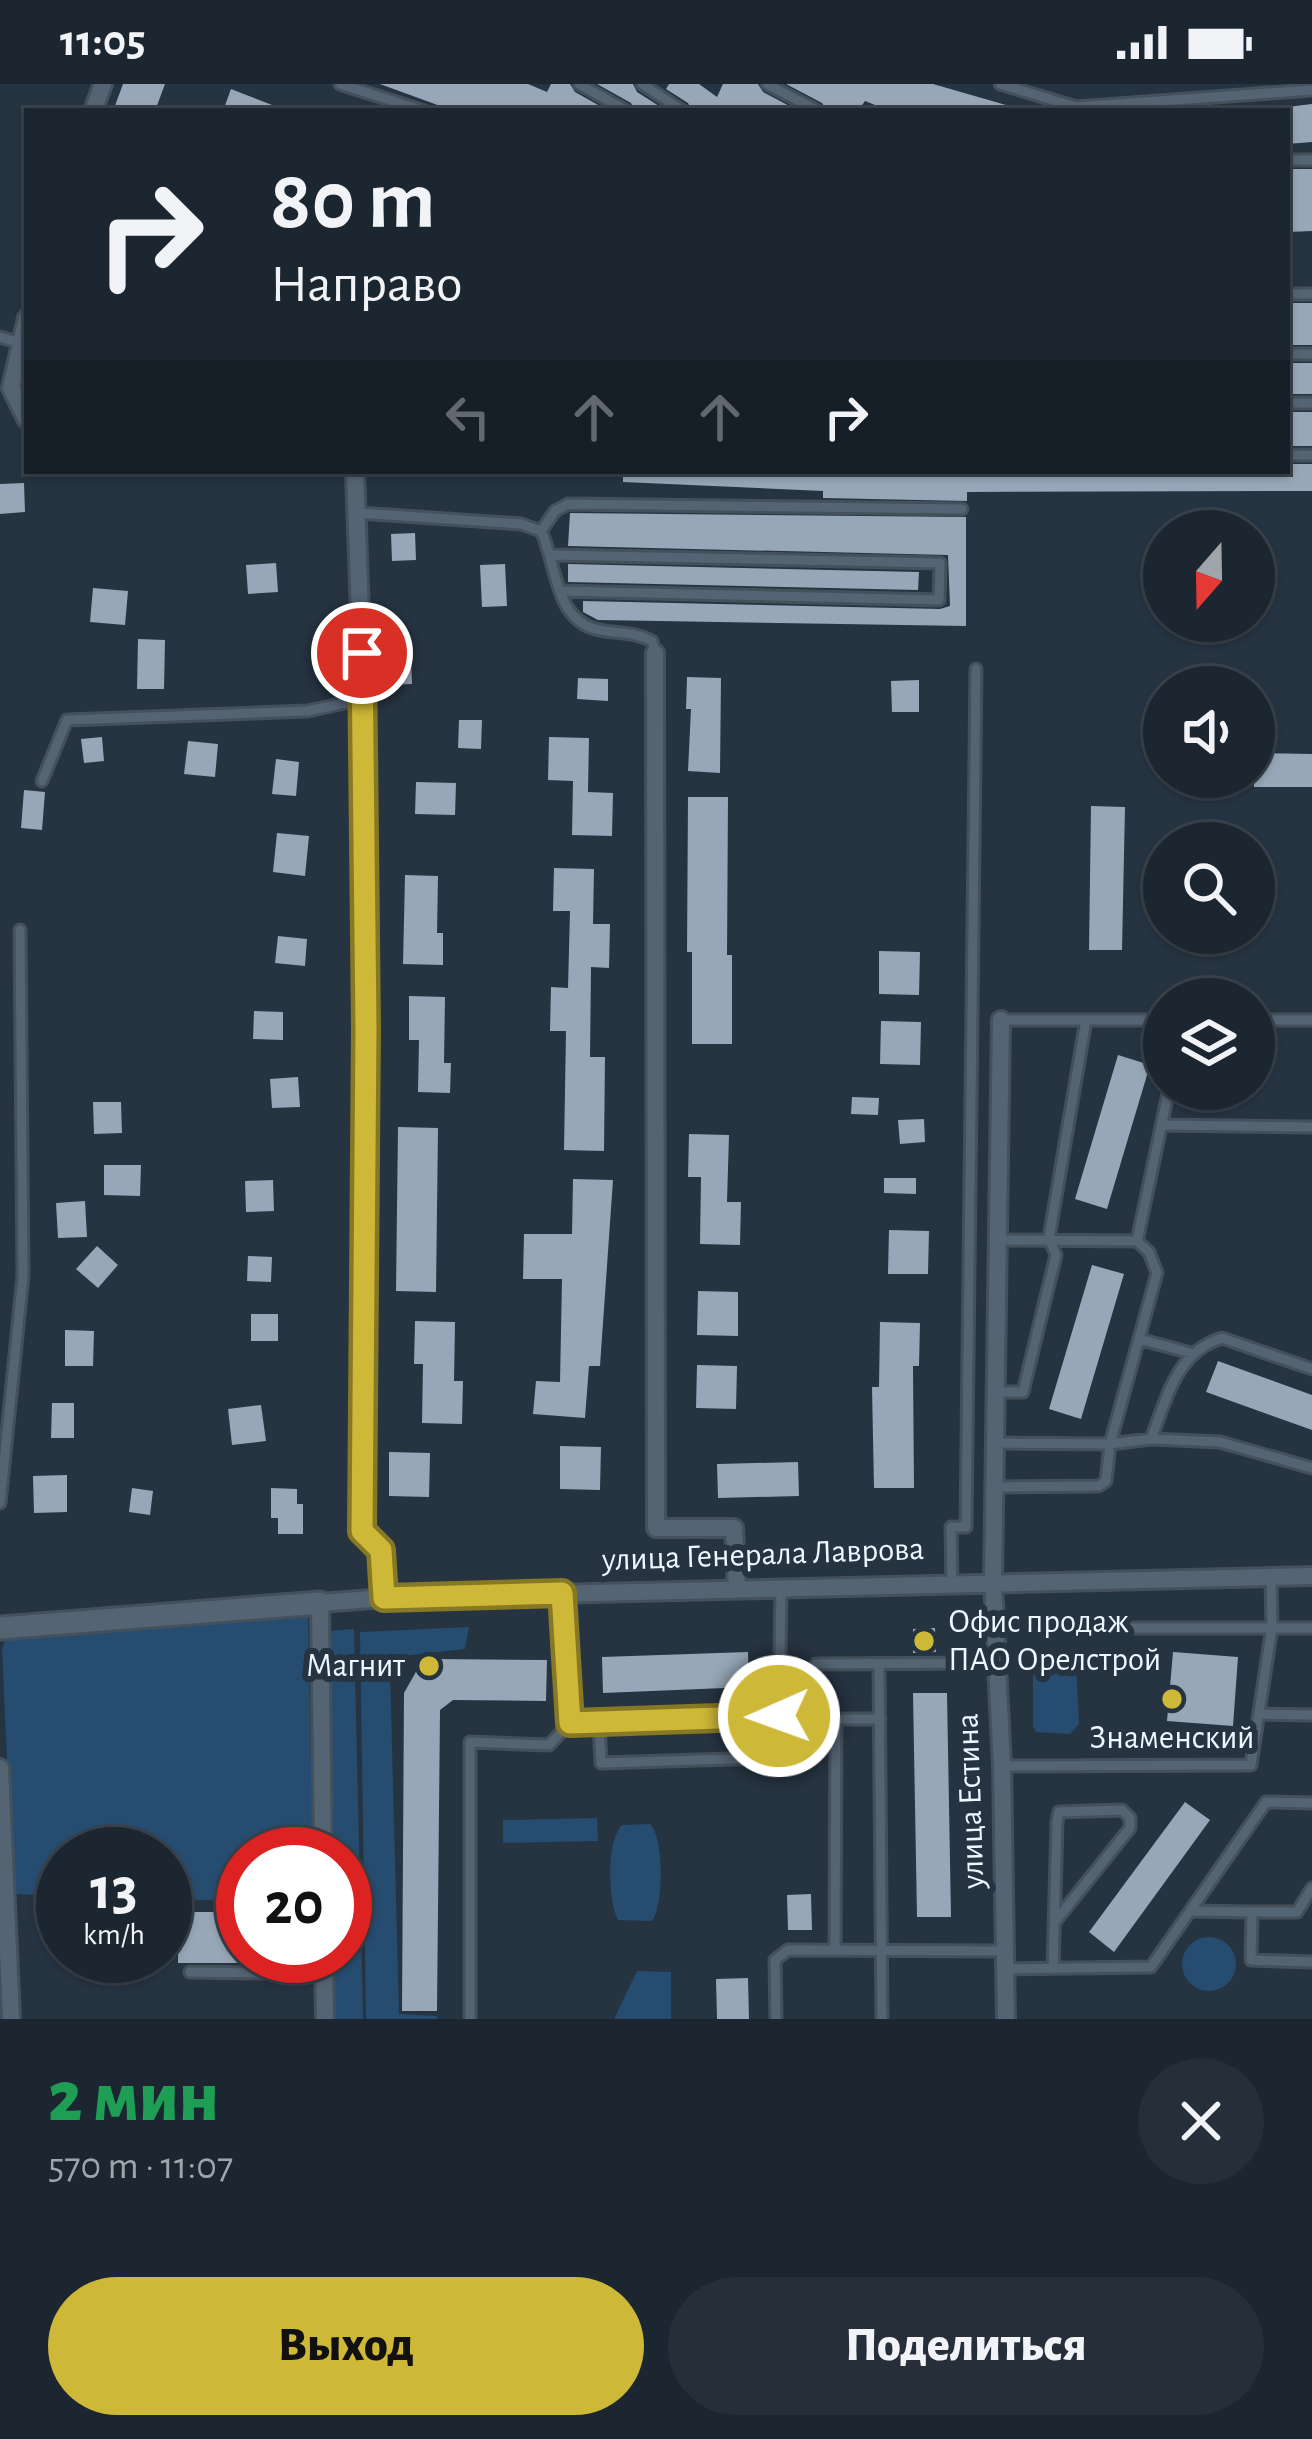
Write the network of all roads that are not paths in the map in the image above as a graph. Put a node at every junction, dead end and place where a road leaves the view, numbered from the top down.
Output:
1 (340, 84) edge
2 (579, 84) edge
3 (642, 84) edge
4 (767, 84) edge
5 (1000, 84) edge
6 (1312, 90) edge
7 (415, 108) edge
8 (622, 108) edge
9 (678, 108) edge
10 (812, 108) edge
11 (24, 329) edge
12 (0, 337) edge
13 (20, 343) junction
14 (7, 368) edge
15 (24, 414) edge
16 (355, 474) edge
17 (962, 509) dead end
18 (359, 513) junction
19 (541, 531) junction
20 (553, 555) junction
21 (560, 591) junction
22 (655, 653) joint
23 (976, 669) dead end
24 (363, 700) junction
25 (42, 781) dead end
26 (20, 930) dead end
27 (1001, 1020) joint
28 (1086, 1020) junction
29 (1143, 1020) edge
30 (1275, 1020) edge
31 (1312, 1020) edge
32 (1165, 1110) edge
33 (1162, 1125) junction
34 (1312, 1127) edge
35 (1049, 1238) junction
36 (998, 1240) junction
37 (1137, 1241) junction
38 (1139, 1339) junction
39 (1191, 1353) junction
40 (1312, 1369) edge
41 (996, 1392) junction
42 (1151, 1439) junction
43 (995, 1443) junction
44 (1110, 1444) junction
45 (1312, 1468) edge
46 (994, 1486) junction
47 (0, 1503) edge
48 (1271, 1576) junction
49 (1312, 1576) edge
50 (993, 1582) junction
51 (952, 1583) junction
52 (781, 1588) junction
53 (737, 1589) junction
54 (562, 1593) junction
55 (384, 1598) junction
56 (320, 1603) junction
57 (1272, 1627) junction
58 (0, 1628) edge
59 (1043, 1628) dead end
60 (1312, 1628) edge
61 (995, 1663) junction
62 (816, 1664) dead end
63 (879, 1664) junction
64 (1259, 1714) junction
65 (1312, 1714) edge
66 (764, 1716) junction
67 (880, 1719) junction
68 (599, 1722) junction
69 (570, 1723) junction
70 (1002, 1766) junction
71 (0, 1772) edge
72 (1312, 1803) edge
73 (323, 1827) edge
74 (1312, 1888) edge
75 (1191, 1911) junction
76 (1252, 1912) junction
77 (1054, 1923) junction
78 (835, 1950) junction
79 (883, 1950) junction
80 (1006, 1960) junction
81 (1312, 1962) edge
82 (1054, 1968) junction
83 (324, 1983) edge
84 (11, 2019) edge
85 (325, 2019) edge
86 (470, 2019) edge
87 (776, 2019) edge
88 (882, 2019) edge
89 (1006, 2019) edge

1 - 7 lane
2 - 8 lane
3 - 9 lane
4 - 10 lane
5 - 6 lane
11 - 13 street
12 - 13 lane
13 - 14 street
14 - 15 street
16 - 18 street
17 - 19 lane
18 - 19 lane
18 - 24 street
19 - 20 lane
20 - 21 lane
20 - 21 lane
21 - 22 lane
22 - 53 street
23 - 51 lane
24 - 25 lane
24 - 55 street
26 - 47 lane
27 - 28 lane
27 - 36 street, улица Естина
28 - 29 lane
28 - 35 lane
30 - 31 lane
32 - 33 lane
33 - 34 lane
33 - 37 lane
35 - 36 lane
35 - 37 lane
35 - 41 lane
36 - 41 street, улица Естина
37 - 38 lane
38 - 39 lane
38 - 44 lane
39 - 40 lane
39 - 42 lane
41 - 43 street, улица Естина
42 - 44 lane
42 - 45 lane
43 - 44 lane
43 - 46 street, улица Естина
44 - 46 lane
46 - 50 street, улица Естина
48 - 49 street, улица Генерала Лаврова
48 - 50 street, улица Генерала Лаврова
48 - 57 lane
50 - 51 street, улица Генерала Лаврова
50 - 61 street, улица Естина
51 - 52 street, улица Генерала Лаврова
52 - 53 street, улица Генерала Лаврова
52 - 66 lane
53 - 54 street, улица Генерала Лаврова
54 - 55 street, улица Генерала Лаврова
54 - 69 lane
55 - 56 street, улица Генерала Лаврова
56 - 58 street, улица Генерала Лаврова
56 - 73 street
57 - 59 lane
57 - 60 lane
57 - 64 lane
61 - 63 lane
61 - 70 street, улица Естина
62 - 63 lane
63 - 67 lane
64 - 65 lane
64 - 70 lane
66 - 68 lane
66 - 68 lane
67 - 78 lane
67 - 79 lane
68 - 69 lane
69 - 86 lane
70 - 80 street, улица Естина
71 - 84 street
72 - 75 lane
74 - 76 lane
75 - 76 lane
75 - 82 lane
76 - 81 lane
77 - 77 lane
77 - 82 lane
78 - 79 lane
78 - 87 lane
79 - 80 lane
79 - 88 lane
80 - 82 lane
80 - 89 street, улица Естина
83 - 85 street

